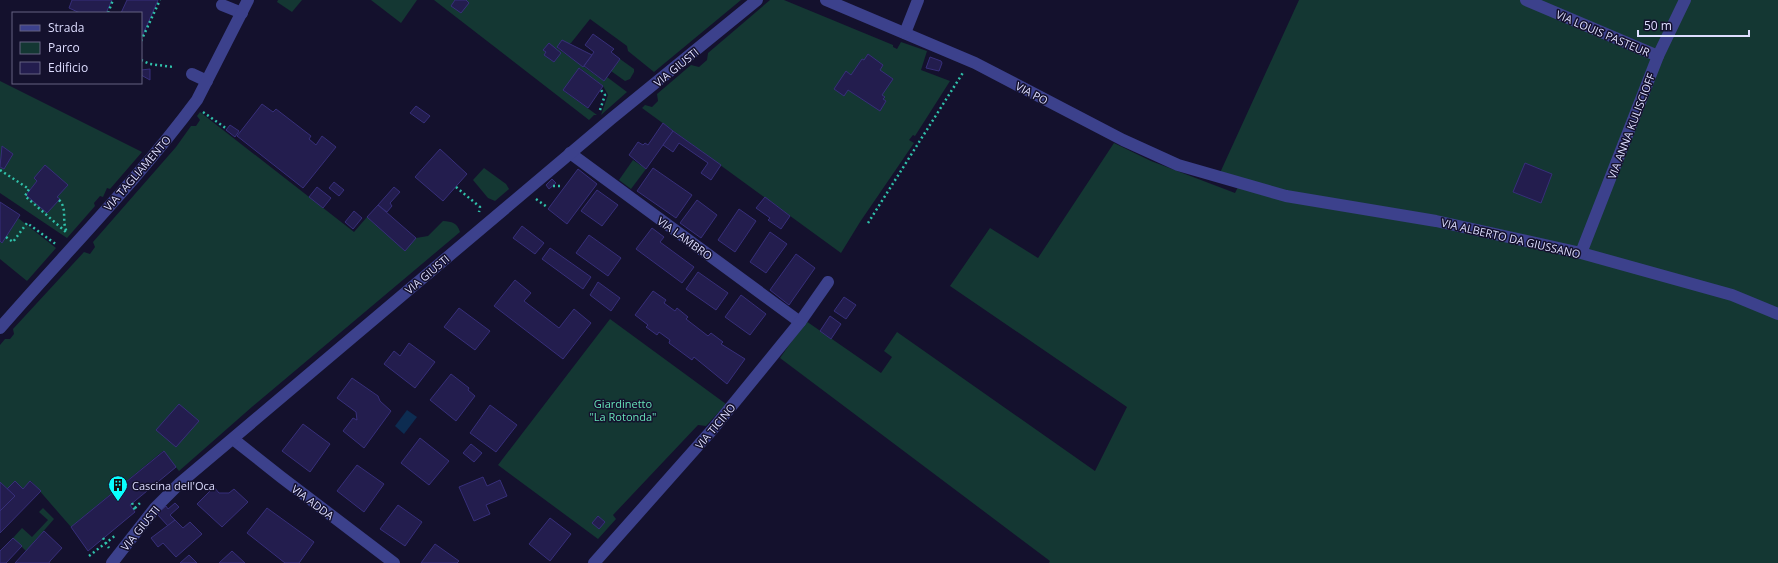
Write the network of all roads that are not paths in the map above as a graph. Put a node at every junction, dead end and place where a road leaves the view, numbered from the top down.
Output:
1 (248, 0) edge
2 (757, 0) edge
3 (826, 0) edge
4 (918, 0) edge
5 (1526, 0) edge
6 (1685, 0) edge
7 (222, 5) dead end
8 (242, 13) junction
9 (905, 32) junction
10 (1658, 56) junction
11 (192, 74) dead end
12 (206, 81) junction
13 (570, 153) junction
14 (1239, 184) joint
15 (1581, 253) junction
16 (828, 282) dead end
17 (1778, 314) edge
18 (800, 322) junction
19 (0, 328) edge
20 (233, 439) junction
21 (112, 563) edge
22 (394, 563) edge
23 (594, 563) edge

1 - 8 street, VIA TAGLIAMENTO
2 - 13 street, VIA GIUSTI
3 - 9 street, VIA PO
4 - 9 street
5 - 10 street, VIA LOUIS PASTEUR
6 - 10 street, VIA ANNA KULISCIOFF
7 - 8 street
8 - 12 street, VIA TAGLIAMENTO
9 - 14 street, VIA PO
10 - 15 street, VIA ANNA KULISCIOFF
11 - 12 street
12 - 19 street, VIA TAGLIAMENTO
13 - 18 street, VIA LAMBRO
13 - 20 street, VIA GIUSTI
14 - 15 street, VIA ALBERTO DA GIUSSANO
15 - 17 street, VIA ALBERTO DA GIUSSANO
16 - 18 street, VIA TICINO
18 - 23 street, VIA TICINO
20 - 21 street, VIA GIUSTI
20 - 22 street, VIA ADDA

